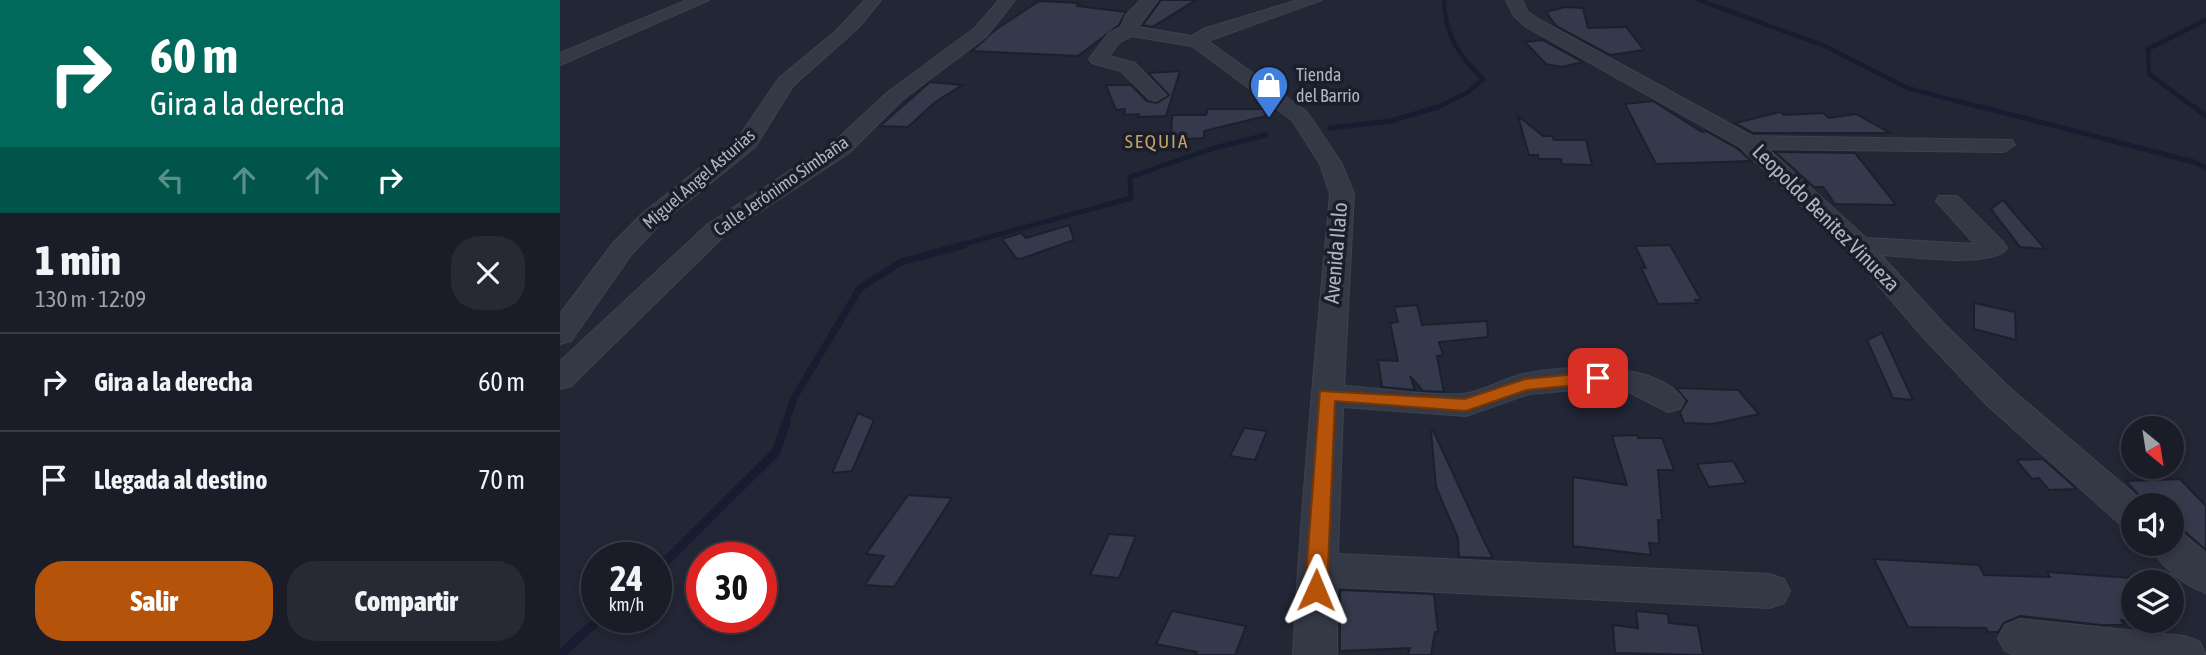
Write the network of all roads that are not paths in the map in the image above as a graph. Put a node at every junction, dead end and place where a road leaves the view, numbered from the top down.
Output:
1 (701, 0) edge
2 (873, 0) edge
3 (1007, 0) edge
4 (1150, 0) edge
5 (1314, 0) edge
6 (1514, 0) edge
7 (1128, 30) junction
8 (1197, 42) junction
9 (560, 60) edge
10 (1156, 95) dead end
11 (1748, 142) junction
12 (2004, 145) dead end
13 (1948, 201) dead end
14 (1859, 246) junction
15 (560, 335) edge
16 (560, 379) edge
17 (1326, 395) junction
18 (1668, 401) dead end
19 (2121, 504) edge
20 (2182, 556) edge
21 (1316, 568) junction
22 (2206, 576) edge
23 (1769, 592) dead end
24 (2020, 638) dead end
25 (1315, 655) edge
26 (2185, 655) edge

1 - 9 street
2 - 15 street, Miguel Angel Asturias
3 - 16 street, Calle Jerónimo Simbaña
4 - 7 street
5 - 8 street
6 - 11 street, Leopoldo Benitez Vinueza
7 - 8 street
7 - 10 street
8 - 17 street, Avenida Ilalo
11 - 12 street
11 - 14 street, Leopoldo Benitez Vinueza
13 - 14 street
14 - 19 street, Leopoldo Benitez Vinueza
17 - 18 street
17 - 21 street, Avenida Ilalo
20 - 22 street
21 - 23 street
21 - 25 street, Avenida Ilalo
24 - 26 street

